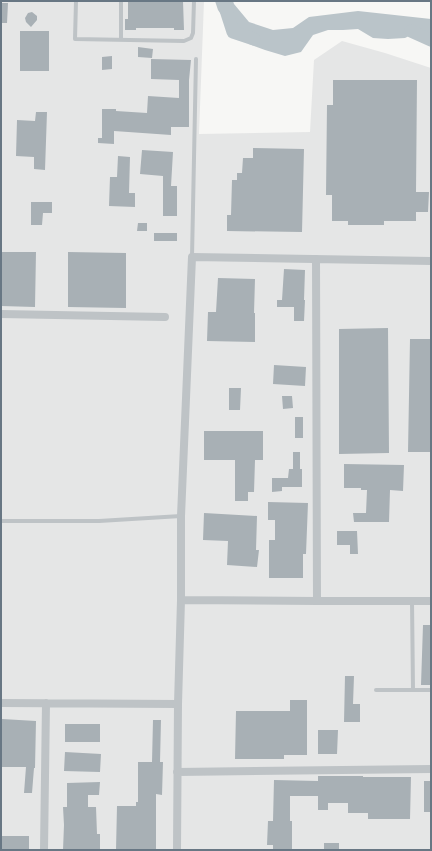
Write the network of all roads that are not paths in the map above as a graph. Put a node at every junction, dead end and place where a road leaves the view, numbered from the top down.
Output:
1 (76, 1) edge
2 (121, 1) edge
3 (194, 1) edge
4 (120, 40) junction
5 (196, 59) dead end
6 (192, 257) junction
7 (316, 259) junction
8 (431, 261) edge
9 (1, 314) edge
10 (165, 316) dead end
11 (181, 516) junction
12 (1, 521) edge
13 (181, 600) junction
14 (317, 601) junction
15 (412, 601) junction
16 (431, 601) edge
17 (376, 690) dead end
18 (414, 690) junction
19 (431, 690) edge
20 (1, 703) edge
21 (46, 703) junction
22 (178, 704) junction
23 (431, 768) edge
24 (177, 772) junction
25 (44, 850) edge
26 (177, 850) edge

1 - 4 lane
2 - 4 lane
3 - 4 lane
5 - 6 lane
6 - 7 street
6 - 11 street
7 - 8 street
7 - 14 street
9 - 10 street
11 - 12 lane
11 - 13 street
13 - 14 street
13 - 22 street
14 - 15 street
15 - 16 street
15 - 18 lane
17 - 18 lane
18 - 19 lane
20 - 21 street
21 - 22 street
21 - 25 street
22 - 24 street
23 - 24 street
24 - 26 street

